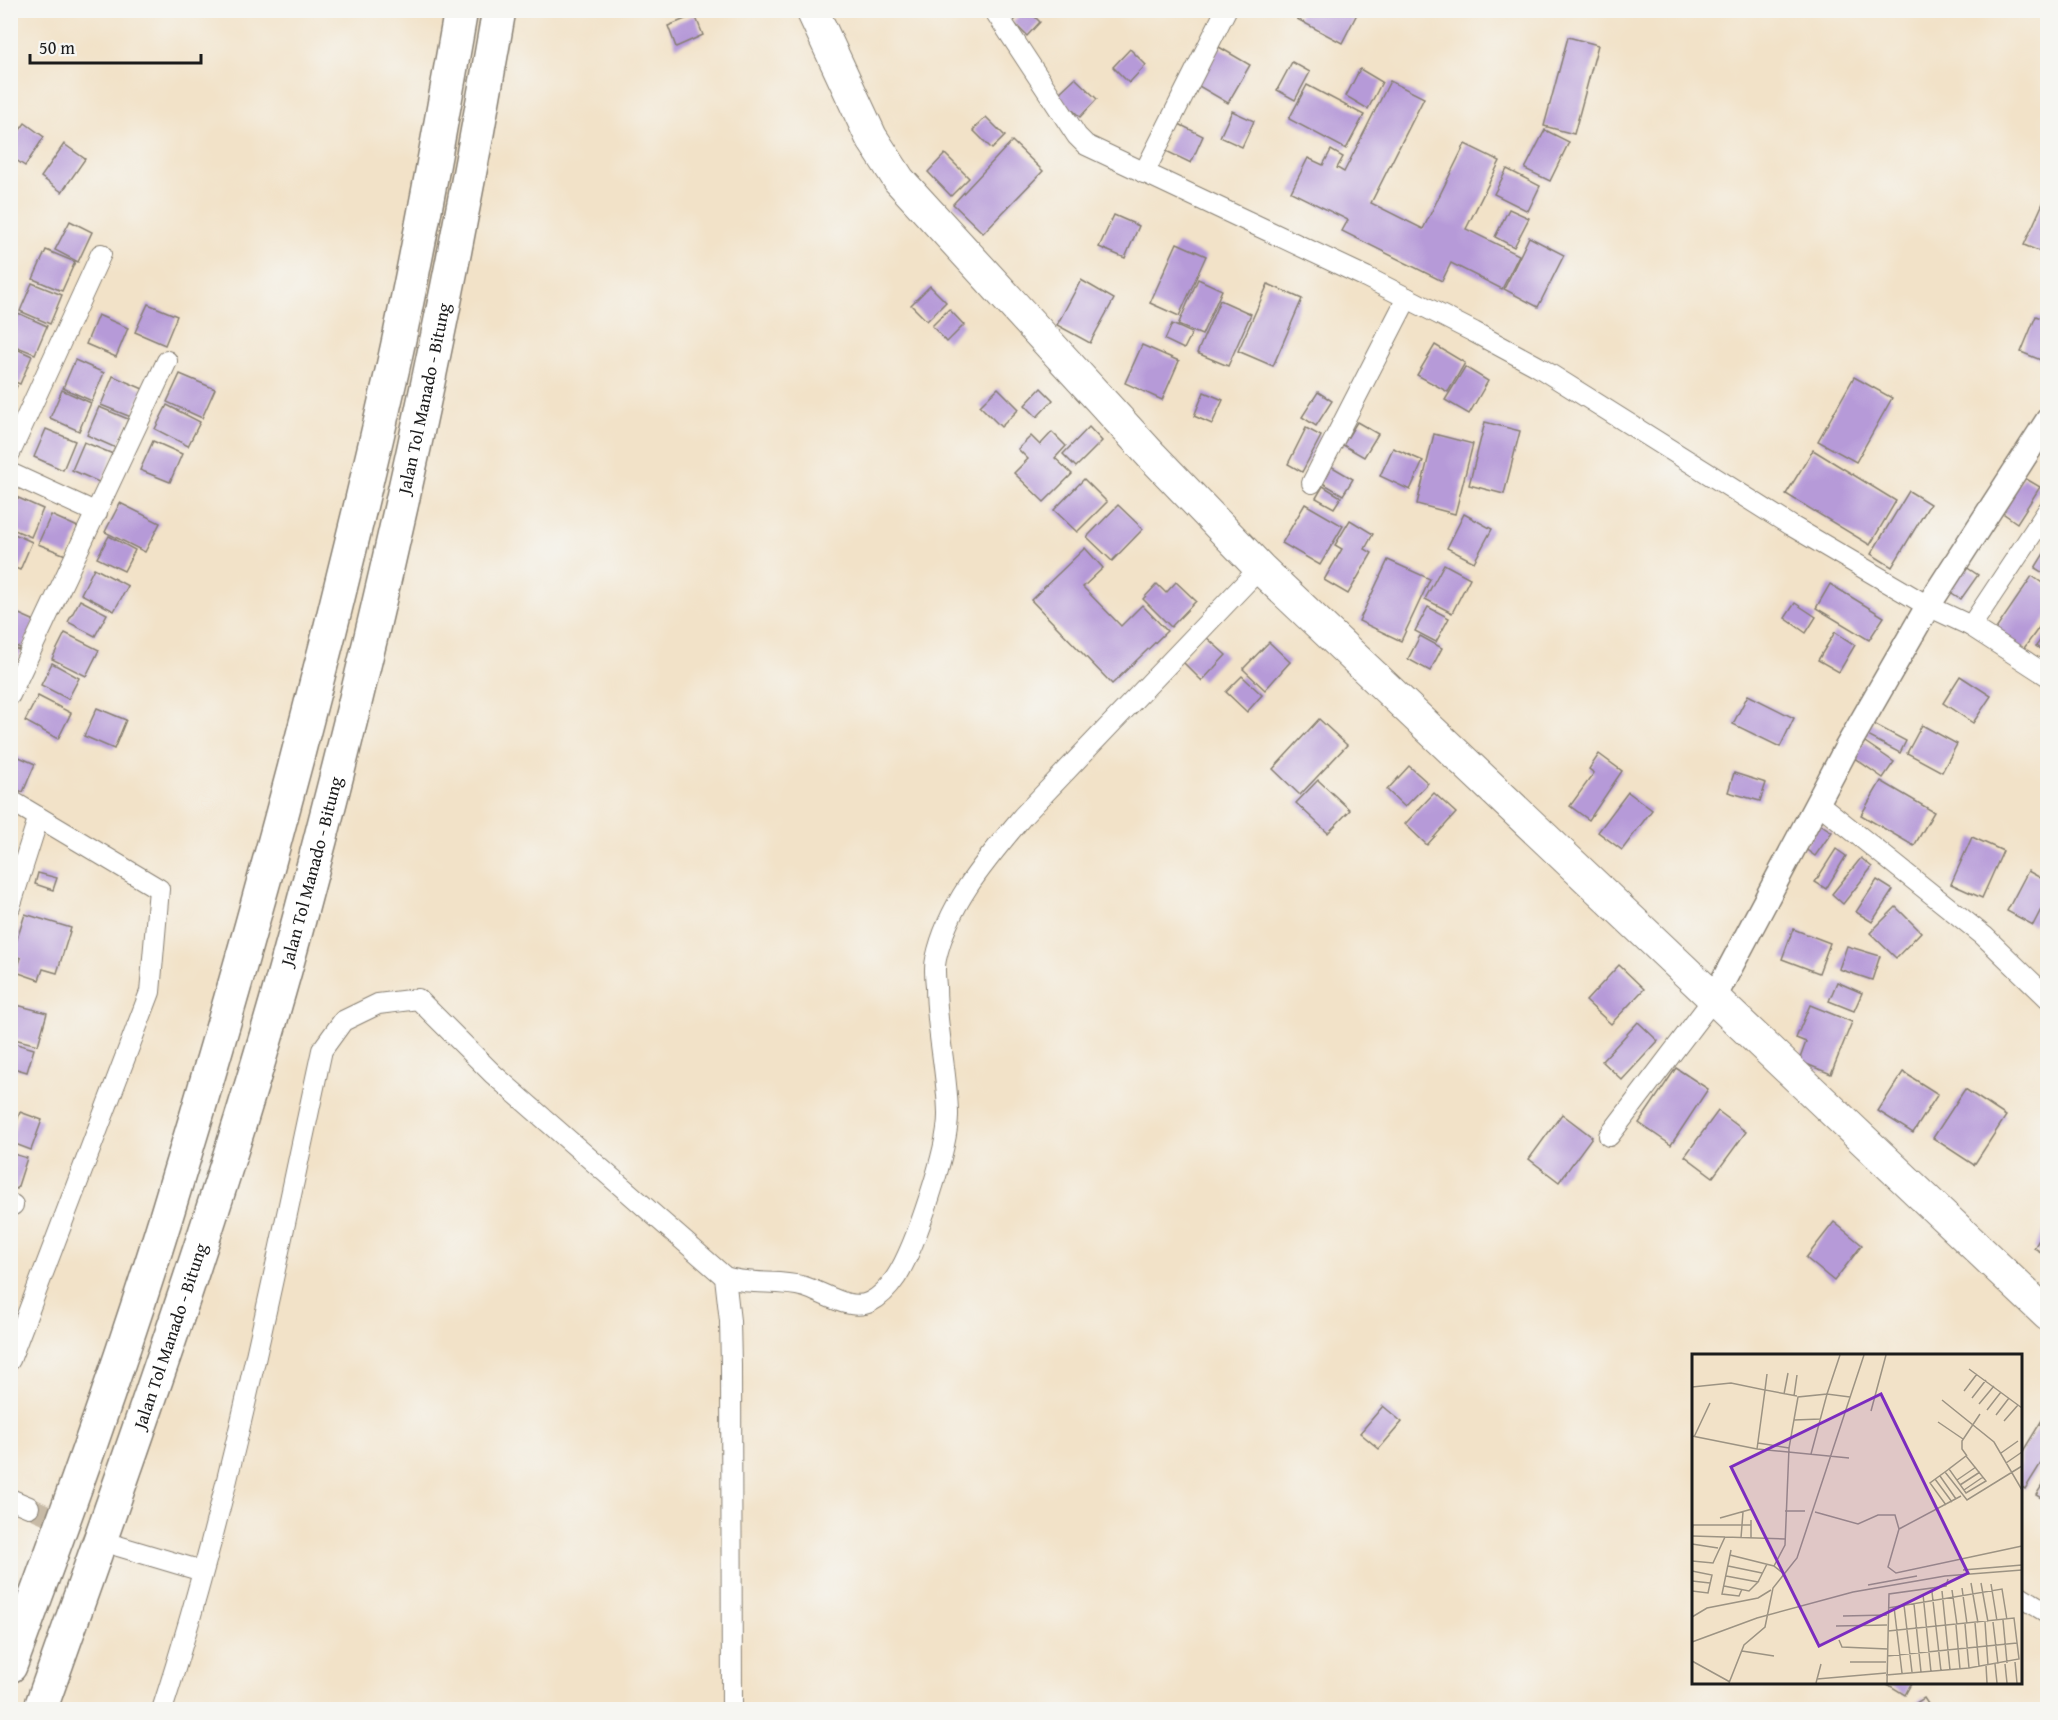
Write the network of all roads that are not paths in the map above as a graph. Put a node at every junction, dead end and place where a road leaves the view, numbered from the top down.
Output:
1 (461, 10) edge
2 (499, 10) edge
3 (812, 10) edge
4 (994, 10) edge
5 (1226, 10) edge
6 (1144, 173) junction
7 (101, 255) dead end
8 (1407, 298) junction
9 (167, 361) dead end
10 (2048, 420) edge
11 (10, 453) edge
12 (10, 473) edge
13 (1312, 483) dead end
14 (2048, 510) edge
15 (97, 513) junction
16 (1260, 568) junction
17 (1928, 606) junction
18 (1971, 626) junction
19 (2048, 676) edge
20 (10, 695) edge
21 (10, 800) edge
22 (1818, 803) junction
23 (38, 819) junction
24 (14, 879) edge
25 (10, 907) edge
26 (1714, 998) junction
27 (2048, 998) edge
28 (1609, 1136) dead end
29 (724, 1277) junction
30 (2048, 1315) edge
31 (10, 1360) edge
32 (10, 1499) edge
33 (29, 1507) tunnel mouth
34 (118, 1546) tunnel mouth
35 (202, 1571) junction
36 (2022, 1597) edge
37 (2048, 1613) edge
38 (10, 1666) edge
39 (40, 1710) edge
40 (162, 1710) edge
41 (732, 1710) edge

1 - 38 highway, Jalan Tol Manado - Bitung
2 - 39 highway, Jalan Tol Manado - Bitung
3 - 16 highway
4 - 6 street
5 - 6 street
6 - 8 street
7 - 11 street
8 - 13 street
8 - 17 street
9 - 15 street
10 - 17 street
12 - 15 street
14 - 18 street
15 - 20 street
16 - 26 highway
16 - 29 street
17 - 18 street
17 - 22 street
18 - 19 street
21 - 23 street
22 - 26 street
22 - 27 street
23 - 24 street
23 - 31 street
24 - 25 street
26 - 28 street
26 - 30 highway
29 - 35 street
29 - 41 street
32 - 33 street
34 - 35 street
35 - 40 street
36 - 37 street

